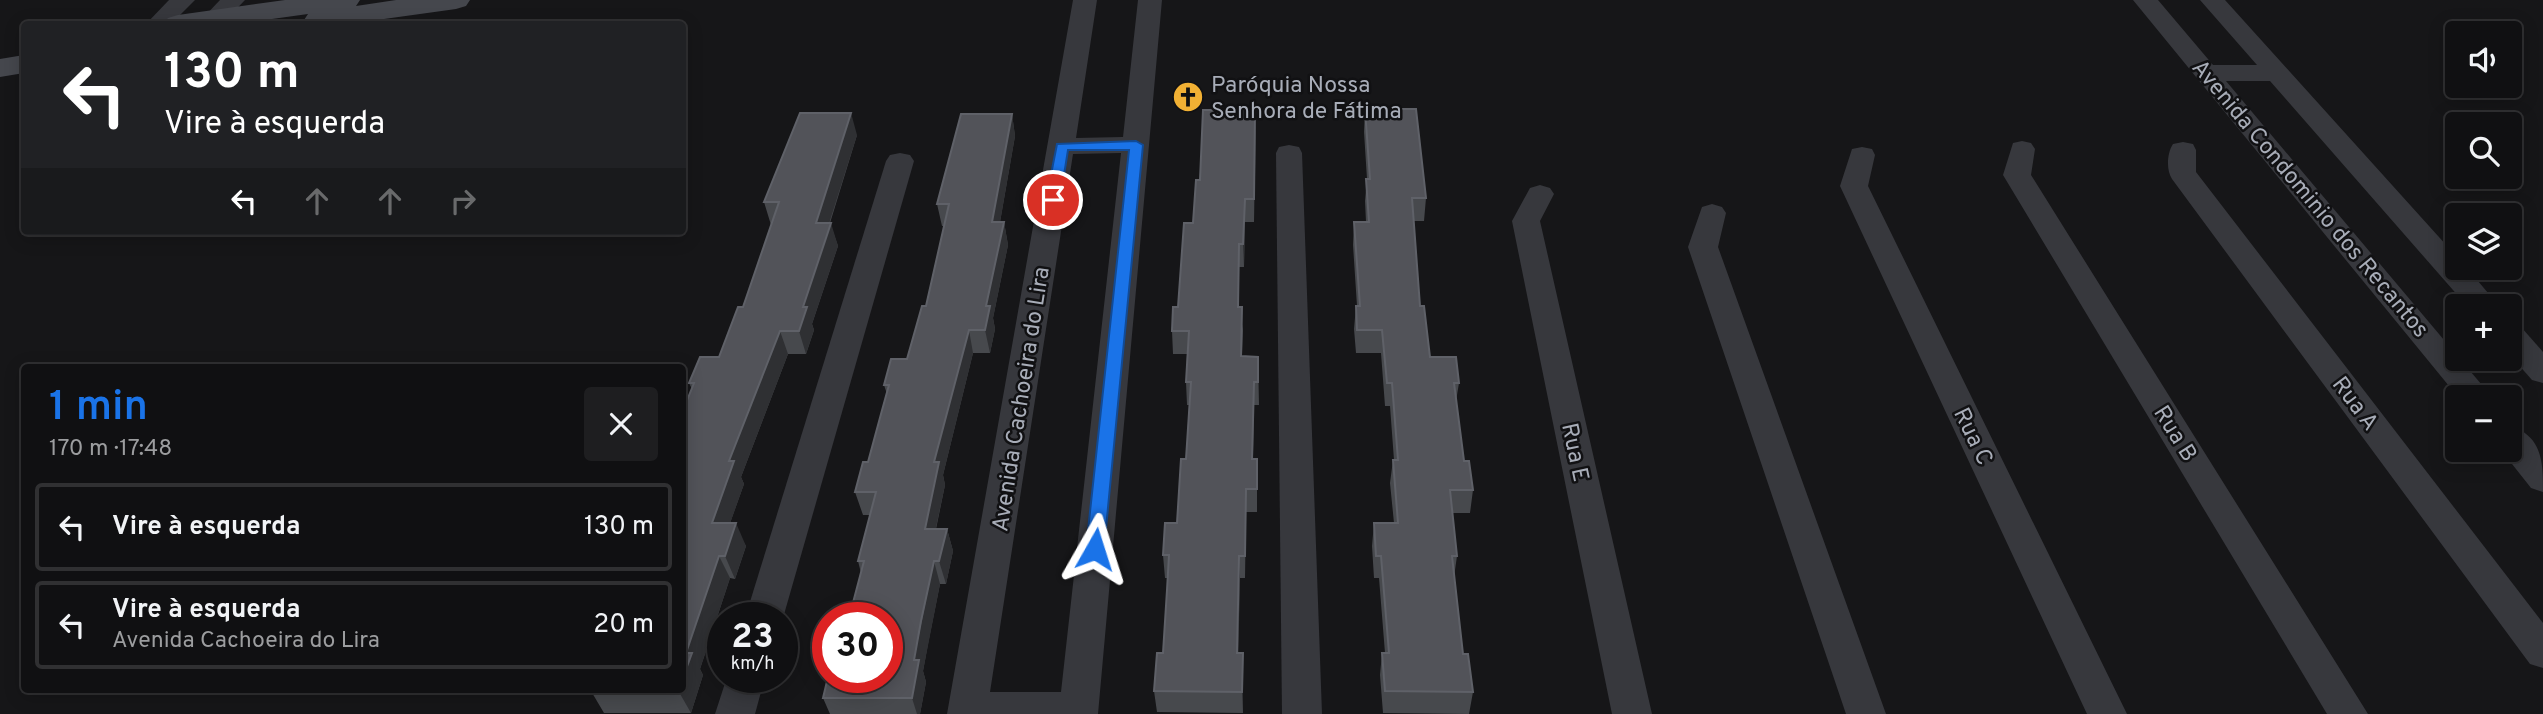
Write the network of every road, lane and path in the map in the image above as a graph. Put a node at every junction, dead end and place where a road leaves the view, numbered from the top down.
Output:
1 (183, 0) edge
2 (346, 0) edge
3 (456, 0) edge
4 (1086, 0) edge
5 (1150, 0) edge
6 (2144, 0) edge
7 (2212, 0) edge
8 (223, 10) edge
9 (161, 21) edge
10 (188, 21) edge
11 (310, 21) edge
12 (21, 48) edge
13 (0, 52) edge
14 (21, 64) edge
15 (0, 68) edge
16 (2205, 73) junction
17 (2278, 73) junction
18 (1136, 145) junction
19 (1062, 146) junction
20 (2022, 149) dead end
21 (2183, 150) dead end
22 (1289, 153) dead end
23 (1862, 155) dead end
24 (900, 161) dead end
25 (1541, 194) dead end
26 (1712, 213) dead end
27 (2473, 294) edge
28 (2522, 348) edge
29 (2543, 372) edge
30 (2466, 385) edge
31 (2522, 453) edge
32 (2543, 479) edge
33 (769, 602) edge
34 (2543, 652) edge
35 (741, 693) edge
36 (968, 712) edge
37 (1078, 712) edge
38 (735, 714) edge
39 (1302, 714) edge
40 (1632, 714) edge
41 (1866, 714) edge
42 (2107, 714) edge
43 (2348, 714) edge

1 - 9 street
2 - 8 street
3 - 11 street
4 - 19 street, Avenida Cachoeira do Lira
5 - 18 street
6 - 16 street, Avenida Condominio dos Recantos
7 - 17 street
8 - 10 street
12 - 13 street
14 - 15 street
16 - 17 street
16 - 30 street, Avenida Condominio dos Recantos
17 - 27 street
18 - 19 street
18 - 37 street
19 - 36 street, Avenida Cachoeira do Lira
20 - 43 street, Rua B
21 - 34 street, Rua A
22 - 39 street
23 - 42 street, Rua C
24 - 33 street
25 - 40 street, Rua E
26 - 41 street
28 - 29 street
31 - 32 street
35 - 38 street
36 - 37 street

